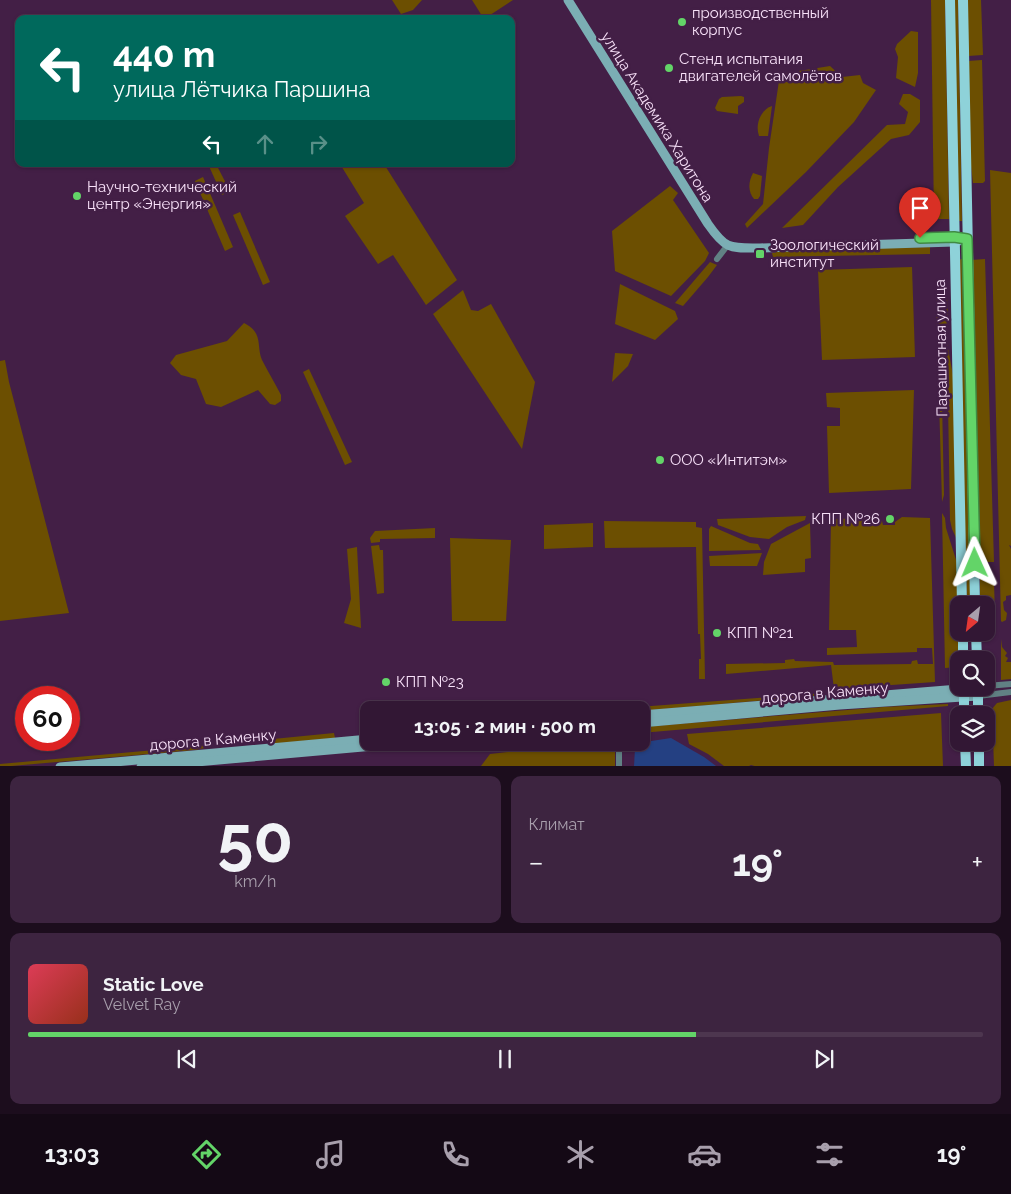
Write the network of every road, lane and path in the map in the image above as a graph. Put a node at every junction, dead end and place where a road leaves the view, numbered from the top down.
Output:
1 (568, 0) edge
2 (573, 0) edge
3 (950, 0) edge
4 (963, 0) edge
5 (591, 33) junction
6 (954, 239) junction
7 (967, 239) junction
8 (731, 244) junction
9 (717, 259) dead end
10 (962, 596) edge
11 (975, 596) edge
12 (1011, 684) edge
13 (995, 685) edge
14 (995, 691) edge
15 (950, 692) edge
16 (1011, 692) edge
17 (950, 693) edge
18 (650, 714) edge
19 (650, 722) edge
20 (360, 740) edge
21 (360, 747) edge
22 (619, 751) edge
23 (965, 751) edge
24 (979, 751) edge
25 (60, 766) edge
26 (141, 766) edge
27 (619, 766) edge
28 (966, 766) edge
29 (979, 766) edge

1 - 5 main road, улица Академика Харитона
2 - 5 main road, улица Академика Харитона
3 - 6 main road, Парашютная улица
4 - 7 main road, Парашютная улица
5 - 8 main road, улица Академика Харитона
6 - 7 main road
6 - 8 main road
6 - 10 main road, Парашютная улица
7 - 11 main road, Парашютная улица
8 - 9 street
12 - 13 street
14 - 16 street, дорога в Каменку
15 - 18 main road, дорога в Каменку
17 - 19 main road, дорога в Каменку
20 - 25 main road, дорога в Каменку
21 - 26 main road, дорога в Каменку
22 - 27 street
23 - 28 main road
24 - 29 main road

